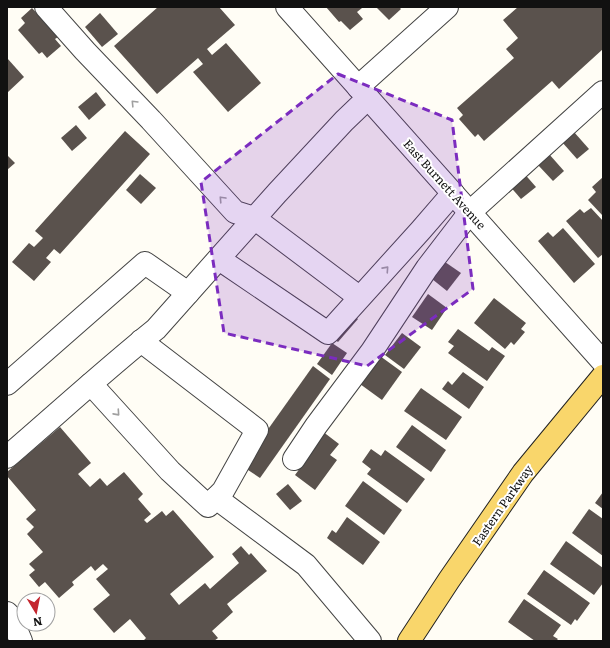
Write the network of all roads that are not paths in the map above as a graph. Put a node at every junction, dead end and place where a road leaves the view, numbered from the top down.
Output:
1 (46, 7) edge
2 (287, 7) edge
3 (447, 7) edge
4 (363, 92) junction
5 (603, 92) edge
6 (453, 193) junction
7 (470, 212) junction
8 (254, 218) junction
9 (219, 259) junction
10 (188, 294) junction
11 (359, 297) junction
12 (141, 341) junction
13 (603, 362) edge
14 (603, 376) edge
15 (7, 384) edge
16 (91, 384) junction
17 (7, 457) edge
18 (294, 459) dead end
19 (213, 501) junction
20 (7, 613) edge
21 (21, 641) edge
22 (370, 641) edge
23 (409, 641) edge

8 -> 1 street
2 - 4 street, East Burnett Avenue
3 - 4 street
4 - 6 street, East Burnett Avenue
4 - 8 street
5 - 7 street
6 - 7 street, East Burnett Avenue
11 -> 6 street
7 - 13 street, East Burnett Avenue
7 - 18 street
8 - 9 street
8 - 11 street
9 - 10 street
9 - 11 street
10 - 12 street
10 - 15 street
12 - 16 street
12 - 19 street
14 - 23 main road, Eastern Parkway
16 - 17 street
16 -> 19 street
19 - 22 street
20 - 21 street

